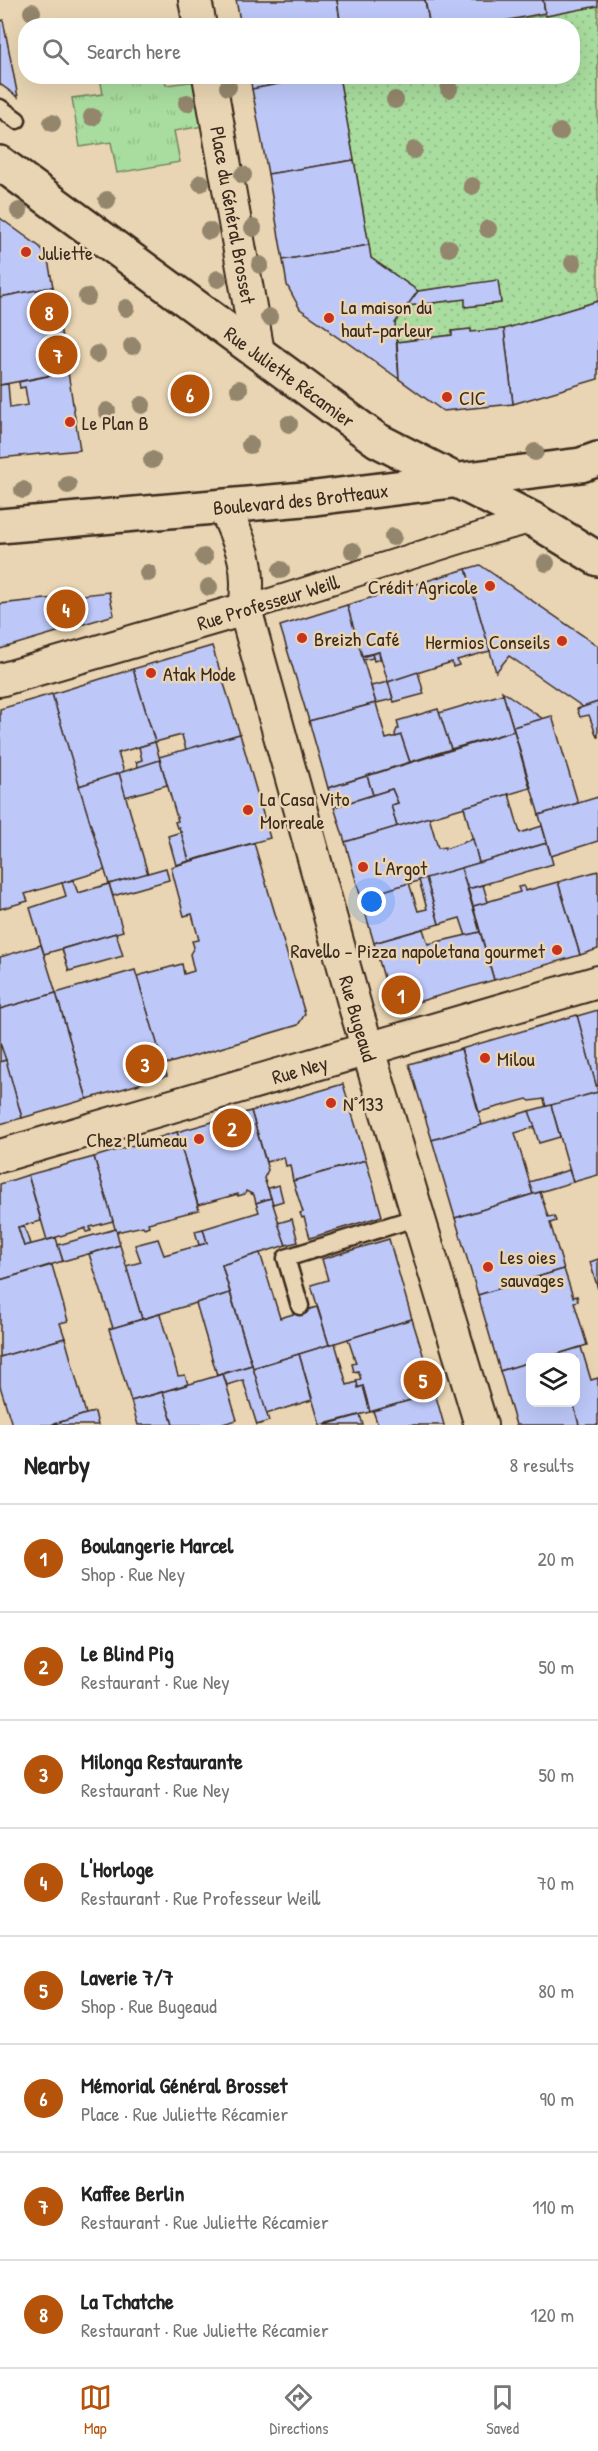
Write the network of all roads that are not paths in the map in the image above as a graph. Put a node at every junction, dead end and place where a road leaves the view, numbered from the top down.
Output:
1 (195, 0) edge
2 (198, 18) edge
3 (210, 84) edge
4 (0, 108) edge
5 (17, 120) dead end
6 (0, 163) edge
7 (258, 352) junction
8 (598, 459) edge
9 (455, 479) junction
10 (224, 506) junction
11 (534, 520) junction
12 (0, 526) edge
13 (598, 559) edge
14 (244, 609) junction
15 (0, 680) edge
16 (598, 982) edge
17 (368, 1049) junction
18 (0, 1156) edge
19 (418, 1218) junction
20 (300, 1306) dead end
21 (481, 1425) edge

1 - 2 street
3 - 7 street, Place du Général Brosset
4 - 5 lane
6 - 7 main road, Rue Juliette Récamier
7 - 9 main road, Rue Juliette Récamier
8 - 9 main road, Boulevard des Brotteaux
9 - 10 main road, Boulevard des Brotteaux
9 - 11 main road, Rue Juliette Récamier
10 - 12 main road, Boulevard des Brotteaux
10 - 14 street, Rue Bugeaud
11 - 13 main road, Rue Juliette Récamier
11 - 14 street, Rue Professeur Weill
14 - 15 street, Rue Professeur Weill
14 - 17 street, Rue Bugeaud
16 - 17 street, Rue Ney
17 - 18 street, Rue Ney
17 - 19 street, Rue Bugeaud
19 - 20 lane
19 - 21 street, Rue Bugeaud

